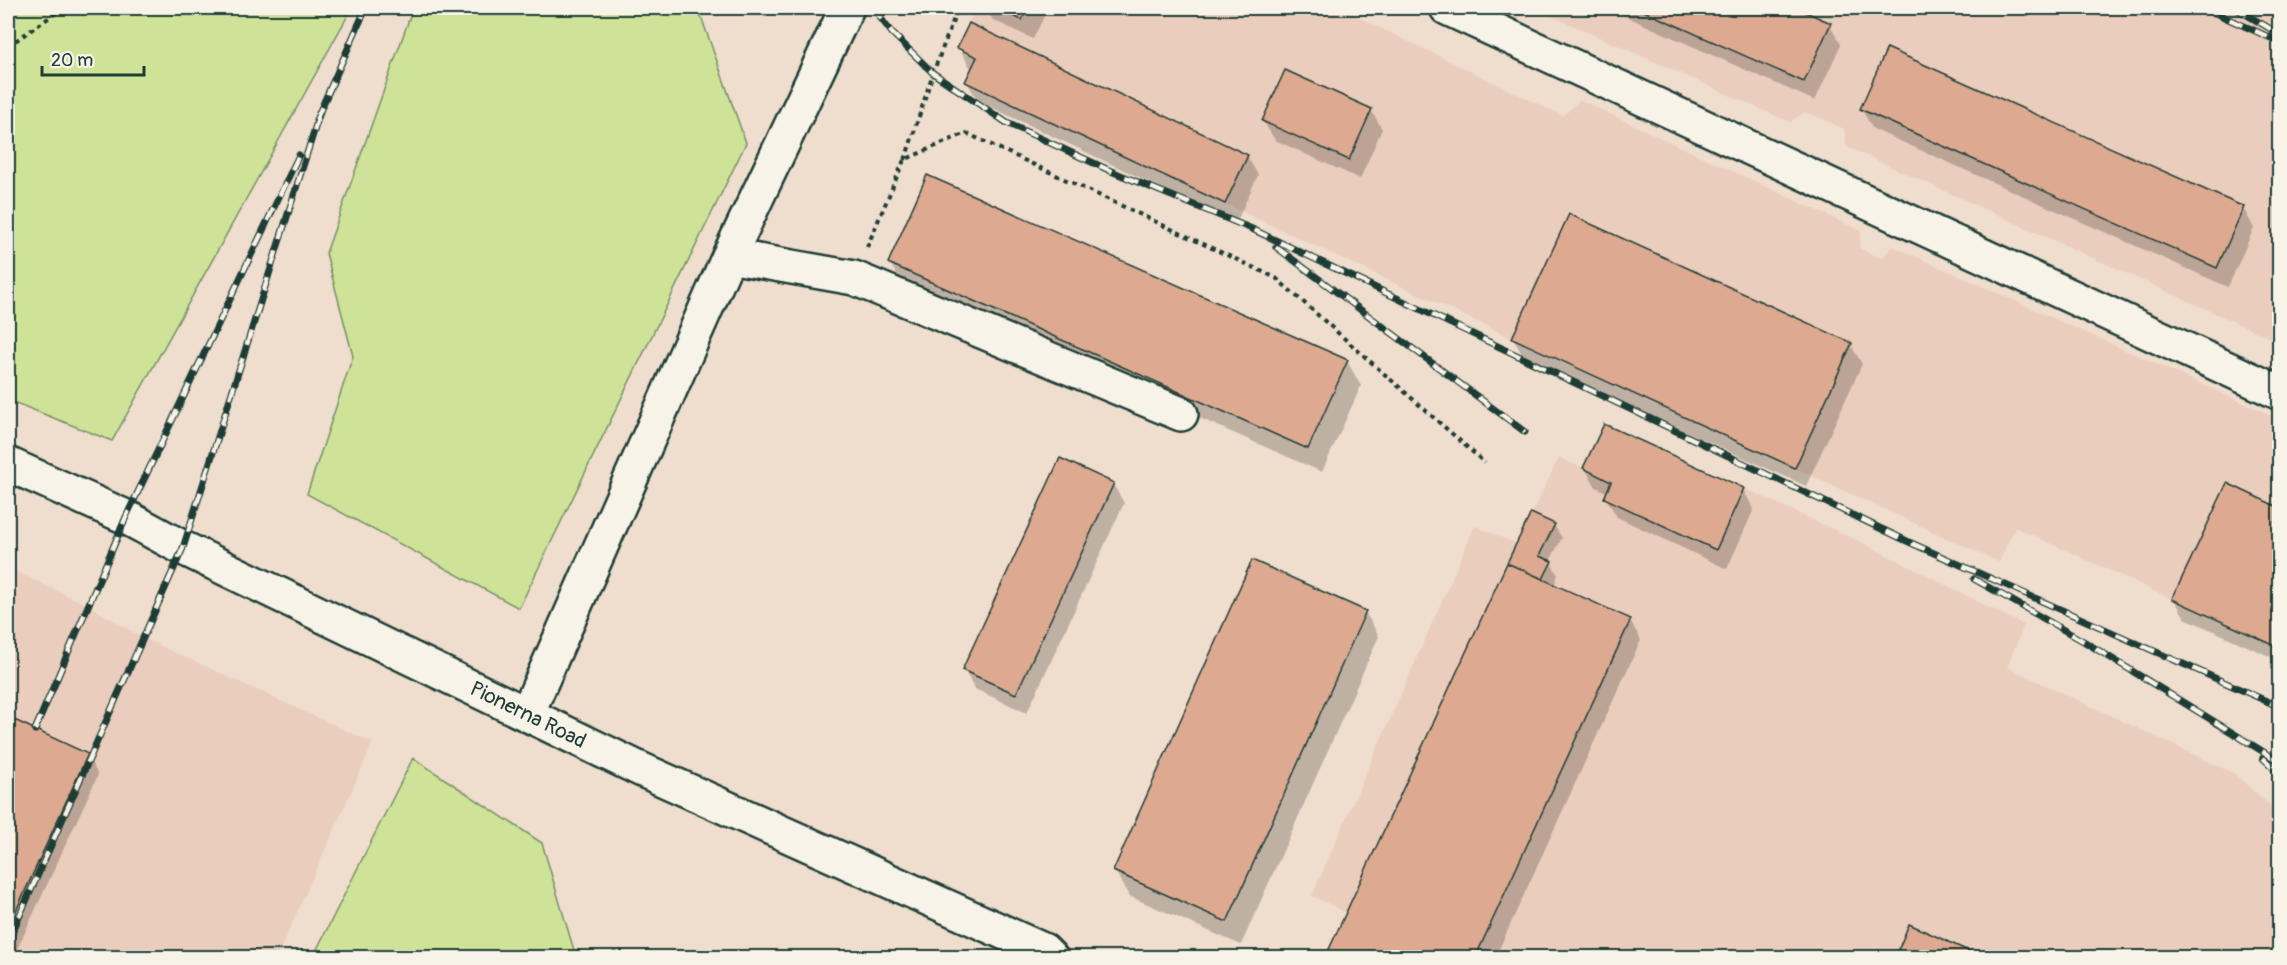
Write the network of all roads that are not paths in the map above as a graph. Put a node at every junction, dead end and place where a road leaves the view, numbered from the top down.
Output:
1 (847, 8) edge
2 (1447, 8) edge
3 (729, 256) junction
4 (2280, 393) edge
5 (1181, 414) dead end
6 (8, 464) edge
7 (526, 714) junction
8 (1051, 957) edge

1 - 3 street
2 - 4 street
3 - 5 street
3 - 7 street
6 - 7 street, Pionerna Road
7 - 8 street, Pionerna Road

